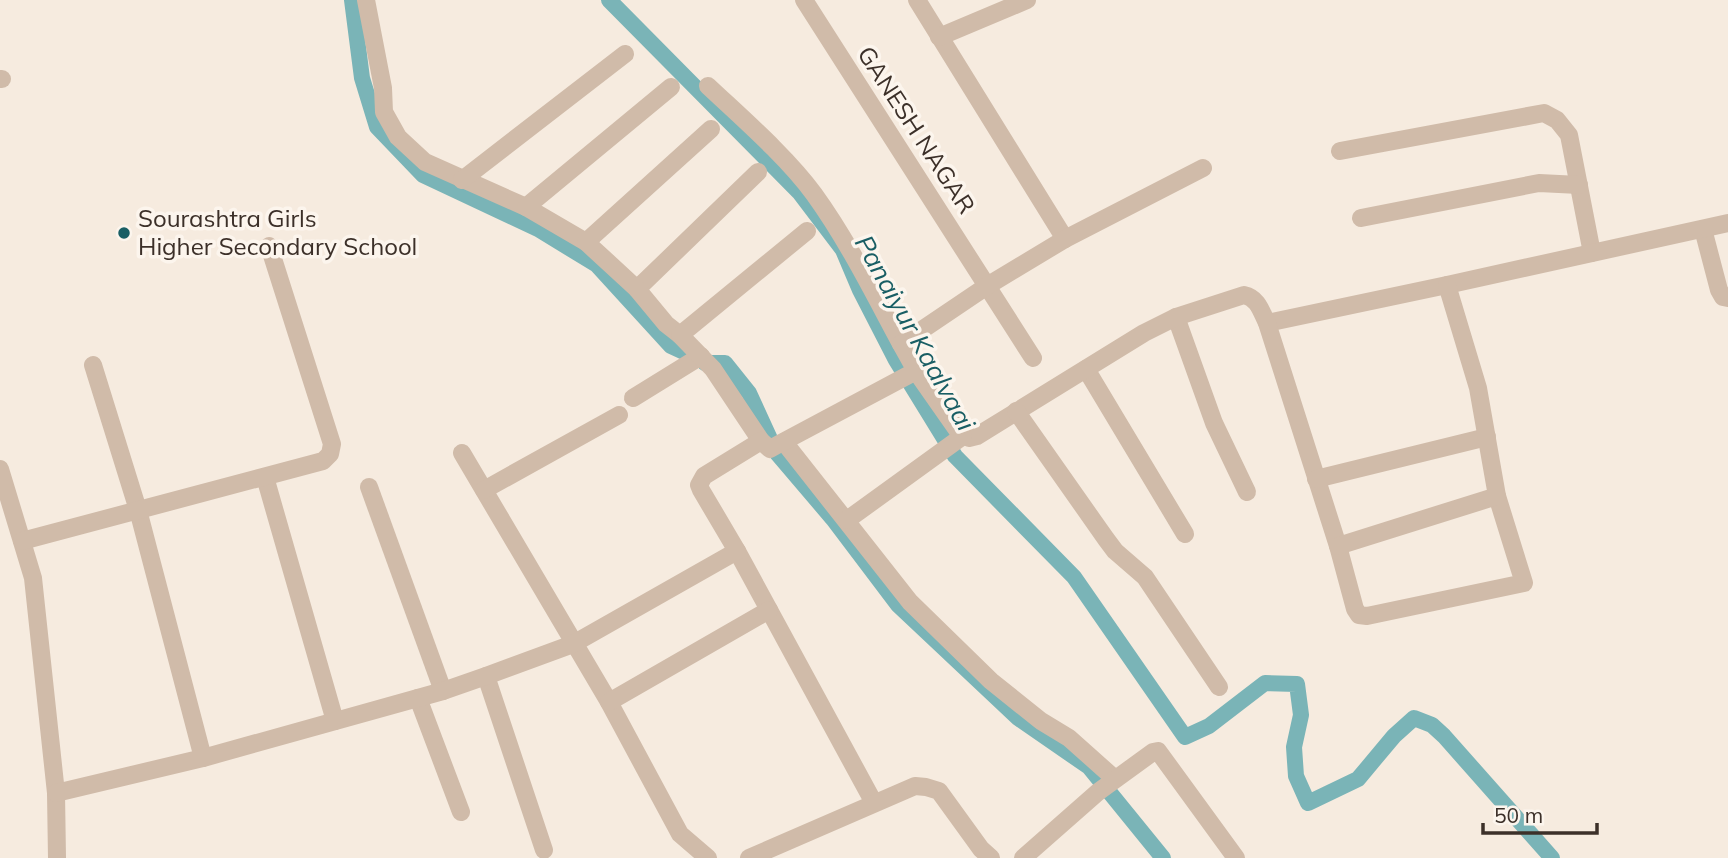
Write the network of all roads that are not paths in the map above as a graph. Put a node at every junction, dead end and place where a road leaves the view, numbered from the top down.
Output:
1 (366, 0) edge
2 (804, 0) edge
3 (917, 0) edge
4 (1027, 0) edge
5 (939, 37) junction
6 (625, 54) dead end
7 (708, 86) dead end
8 (671, 87) dead end
9 (711, 129) dead end
10 (1339, 151) dead end
11 (1203, 168) dead end
12 (758, 172) dead end
13 (462, 180) junction
14 (1579, 185) junction
15 (526, 207) junction
16 (1361, 218) dead end
17 (1728, 223) edge
18 (1703, 229) junction
19 (807, 231) dead end
20 (1065, 239) junction
21 (586, 242) junction
22 (269, 246) dead end
23 (1592, 253) junction
24 (1447, 285) junction
25 (987, 286) junction
26 (637, 289) junction
27 (1728, 298) edge
28 (1176, 317) junction
29 (1267, 323) junction
30 (680, 335) junction
31 (901, 344) junction
32 (1034, 358) dead end
33 (706, 362) junction
34 (93, 365) dead end
35 (1086, 369) junction
36 (908, 376) junction
37 (633, 398) dead end
38 (1016, 411) junction
39 (619, 415) dead end
40 (1487, 437) junction
41 (959, 439) junction
42 (774, 444) junction
43 (462, 453) dead end
44 (0, 469) edge
45 (265, 477) junction
46 (1316, 480) junction
47 (369, 486) dead end
48 (484, 490) junction
49 (1247, 492) dead end
50 (4, 496) edge
51 (1497, 496) junction
52 (138, 510) junction
53 (847, 520) junction
54 (1185, 534) dead end
55 (22, 541) junction
56 (1338, 546) junction
57 (737, 551) junction
58 (769, 610) junction
59 (573, 644) junction
60 (486, 676) junction
61 (1219, 687) dead end
62 (443, 691) junction
63 (418, 698) junction
64 (609, 702) junction
65 (335, 721) junction
66 (203, 758) junction
67 (1109, 784) junction
68 (56, 793) junction
69 (874, 803) junction
70 (461, 812) dead end
71 (544, 850) dead end
72 (57, 858) edge
73 (708, 858) edge
74 (749, 858) edge
75 (991, 858) edge
76 (1023, 858) edge
77 (1236, 858) edge

1 - 13 street
2 - 25 street, GANESH NAGAR
3 - 5 street
4 - 5 street
5 - 20 street
6 - 13 street
7 - 31 street
8 - 15 street
9 - 21 street
10 - 14 street
11 - 20 street
12 - 26 street
13 - 15 street
14 - 16 street
14 - 23 street
15 - 21 street
17 - 18 street
18 - 23 street
18 - 27 street
19 - 30 street
20 - 25 street
21 - 26 street
22 - 45 street
23 - 24 street
24 - 29 street
24 - 40 street
25 - 31 street
25 - 32 street, GANESH NAGAR
26 - 30 street
28 - 29 street
28 - 35 street
28 - 49 street
29 - 46 street
30 - 33 street
31 - 36 street
33 - 37 street
33 - 42 street
34 - 52 street
35 - 38 street
35 - 54 street
36 - 41 street
36 - 42 street
38 - 41 street
38 - 61 street
39 - 48 street
40 - 46 street
40 - 51 street
41 - 53 street
42 - 53 street
42 - 57 street
43 - 48 street
44 - 50 street
45 - 52 street
45 - 65 street
46 - 56 street
47 - 62 street
48 - 59 street
50 - 55 street
51 - 56 street
51 - 56 street
52 - 55 street
52 - 66 street
53 - 67 street
55 - 68 street
57 - 58 street
57 - 59 street
58 - 64 street
58 - 69 street
59 - 60 street
59 - 64 street
60 - 62 street
60 - 71 street
62 - 63 street
63 - 65 street
63 - 70 street
64 - 73 street
65 - 66 street
66 - 68 street
67 - 76 street
67 - 77 street
68 - 72 street
69 - 74 street
69 - 75 street

